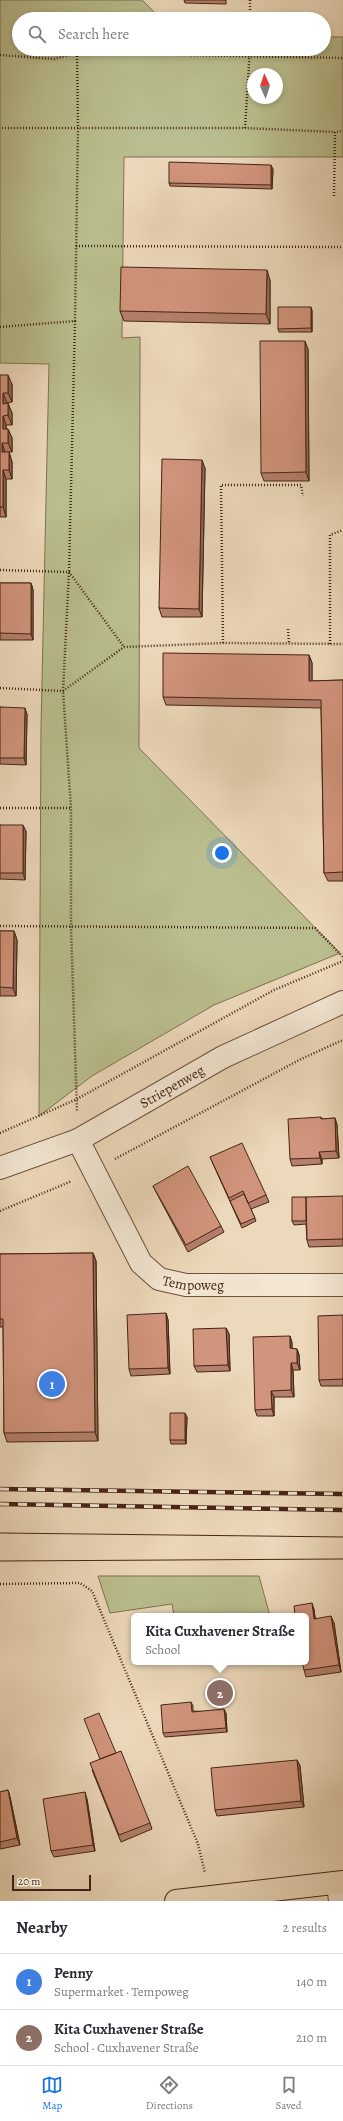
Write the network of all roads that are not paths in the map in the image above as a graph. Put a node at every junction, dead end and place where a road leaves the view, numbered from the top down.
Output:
1 (343, 1002) edge
2 (78, 1140) junction
3 (0, 1168) edge
4 (343, 1285) edge
5 (340, 1889) edge
6 (176, 1901) edge

1 - 2 street, Striepenweg
2 - 3 street, Striepenweg
2 - 4 street, Tempoweg
5 - 6 main road

